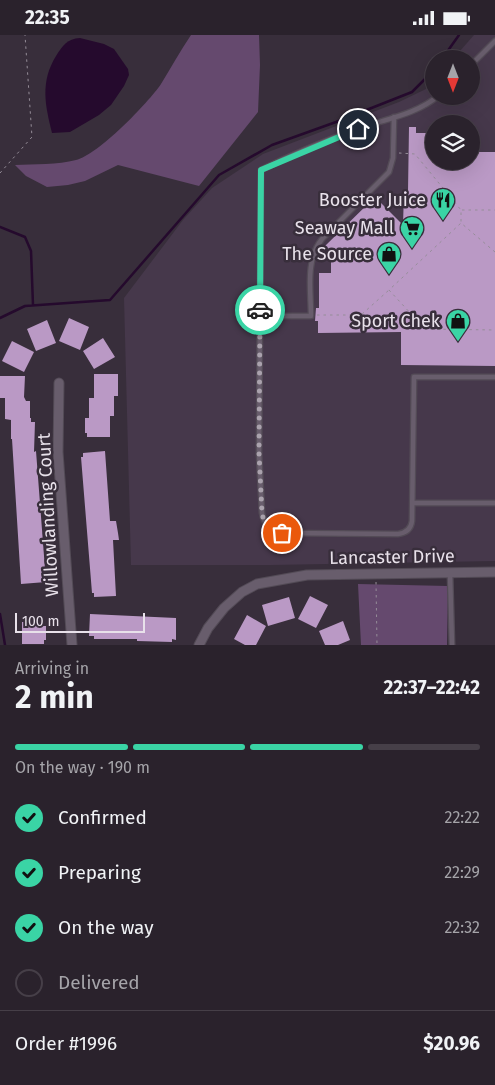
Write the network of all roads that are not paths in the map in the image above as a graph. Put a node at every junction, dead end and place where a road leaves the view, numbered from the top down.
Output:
1 (495, 41) edge
2 (480, 56) edge
3 (425, 104) edge
4 (394, 117) junction
5 (260, 316) junction
6 (495, 377) edge
7 (59, 383) dead end
8 (413, 503) junction
9 (495, 503) edge
10 (495, 572) edge
11 (450, 573) junction
12 (72, 645) edge
13 (199, 645) edge
14 (452, 645) edge

1 - 2 lane
3 - 4 lane
4 - 5 lane
4 - 5 lane
5 - 8 lane
6 - 8 lane
7 - 12 street, Willowlanding Court
8 - 9 lane
10 - 11 street, Lancaster Drive
11 - 13 street, Lancaster Drive
11 - 14 lane

